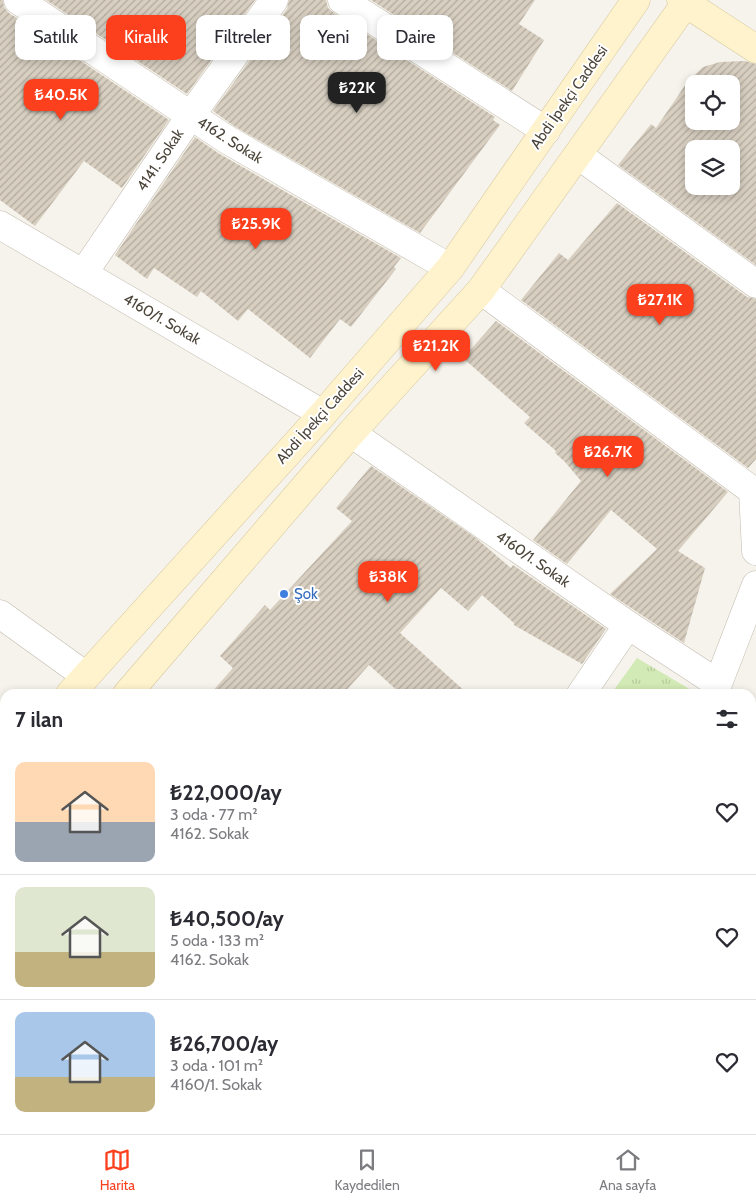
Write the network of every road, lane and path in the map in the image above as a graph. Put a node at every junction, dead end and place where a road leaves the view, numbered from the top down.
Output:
1 (18, 0) edge
2 (274, 0) edge
3 (342, 0) edge
4 (636, 0) edge
5 (685, 1) edge
6 (756, 49) edge
7 (191, 115) junction
8 (546, 132) junction
9 (578, 155) junction
10 (0, 225) edge
11 (450, 268) junction
12 (83, 274) junction
13 (756, 284) edge
14 (482, 290) junction
15 (324, 414) junction
16 (351, 433) junction
17 (754, 491) edge
18 (756, 551) edge
19 (756, 585) edge
20 (0, 614) edge
21 (628, 625) junction
22 (78, 685) edge
23 (716, 688) edge
24 (131, 689) edge
25 (584, 689) edge

1 - 7 street, 4162. Sokak
2 - 7 street, 4141. Sokak
3 - 8 street
4 - 8 main road, Abdi İpekçi Caddesi
5 - 6 main road
5 - 9 main road
7 - 11 street, 4162. Sokak
7 - 12 street, 4141. Sokak
8 - 11 main road, Abdi İpekçi Caddesi
9 - 13 street
9 - 14 main road
10 - 12 street, 4160/1. Sokak
11 - 15 main road, Abdi İpekçi Caddesi
12 - 15 street, 4160/1. Sokak
14 - 16 main road
14 - 17 street
15 - 22 main road, Abdi İpekçi Caddesi
16 - 21 street, 4160/1. Sokak
16 - 24 main road
17 - 18 street
19 - 23 street
20 - 22 street
21 - 23 street, 4160/1. Sokak
21 - 25 street

